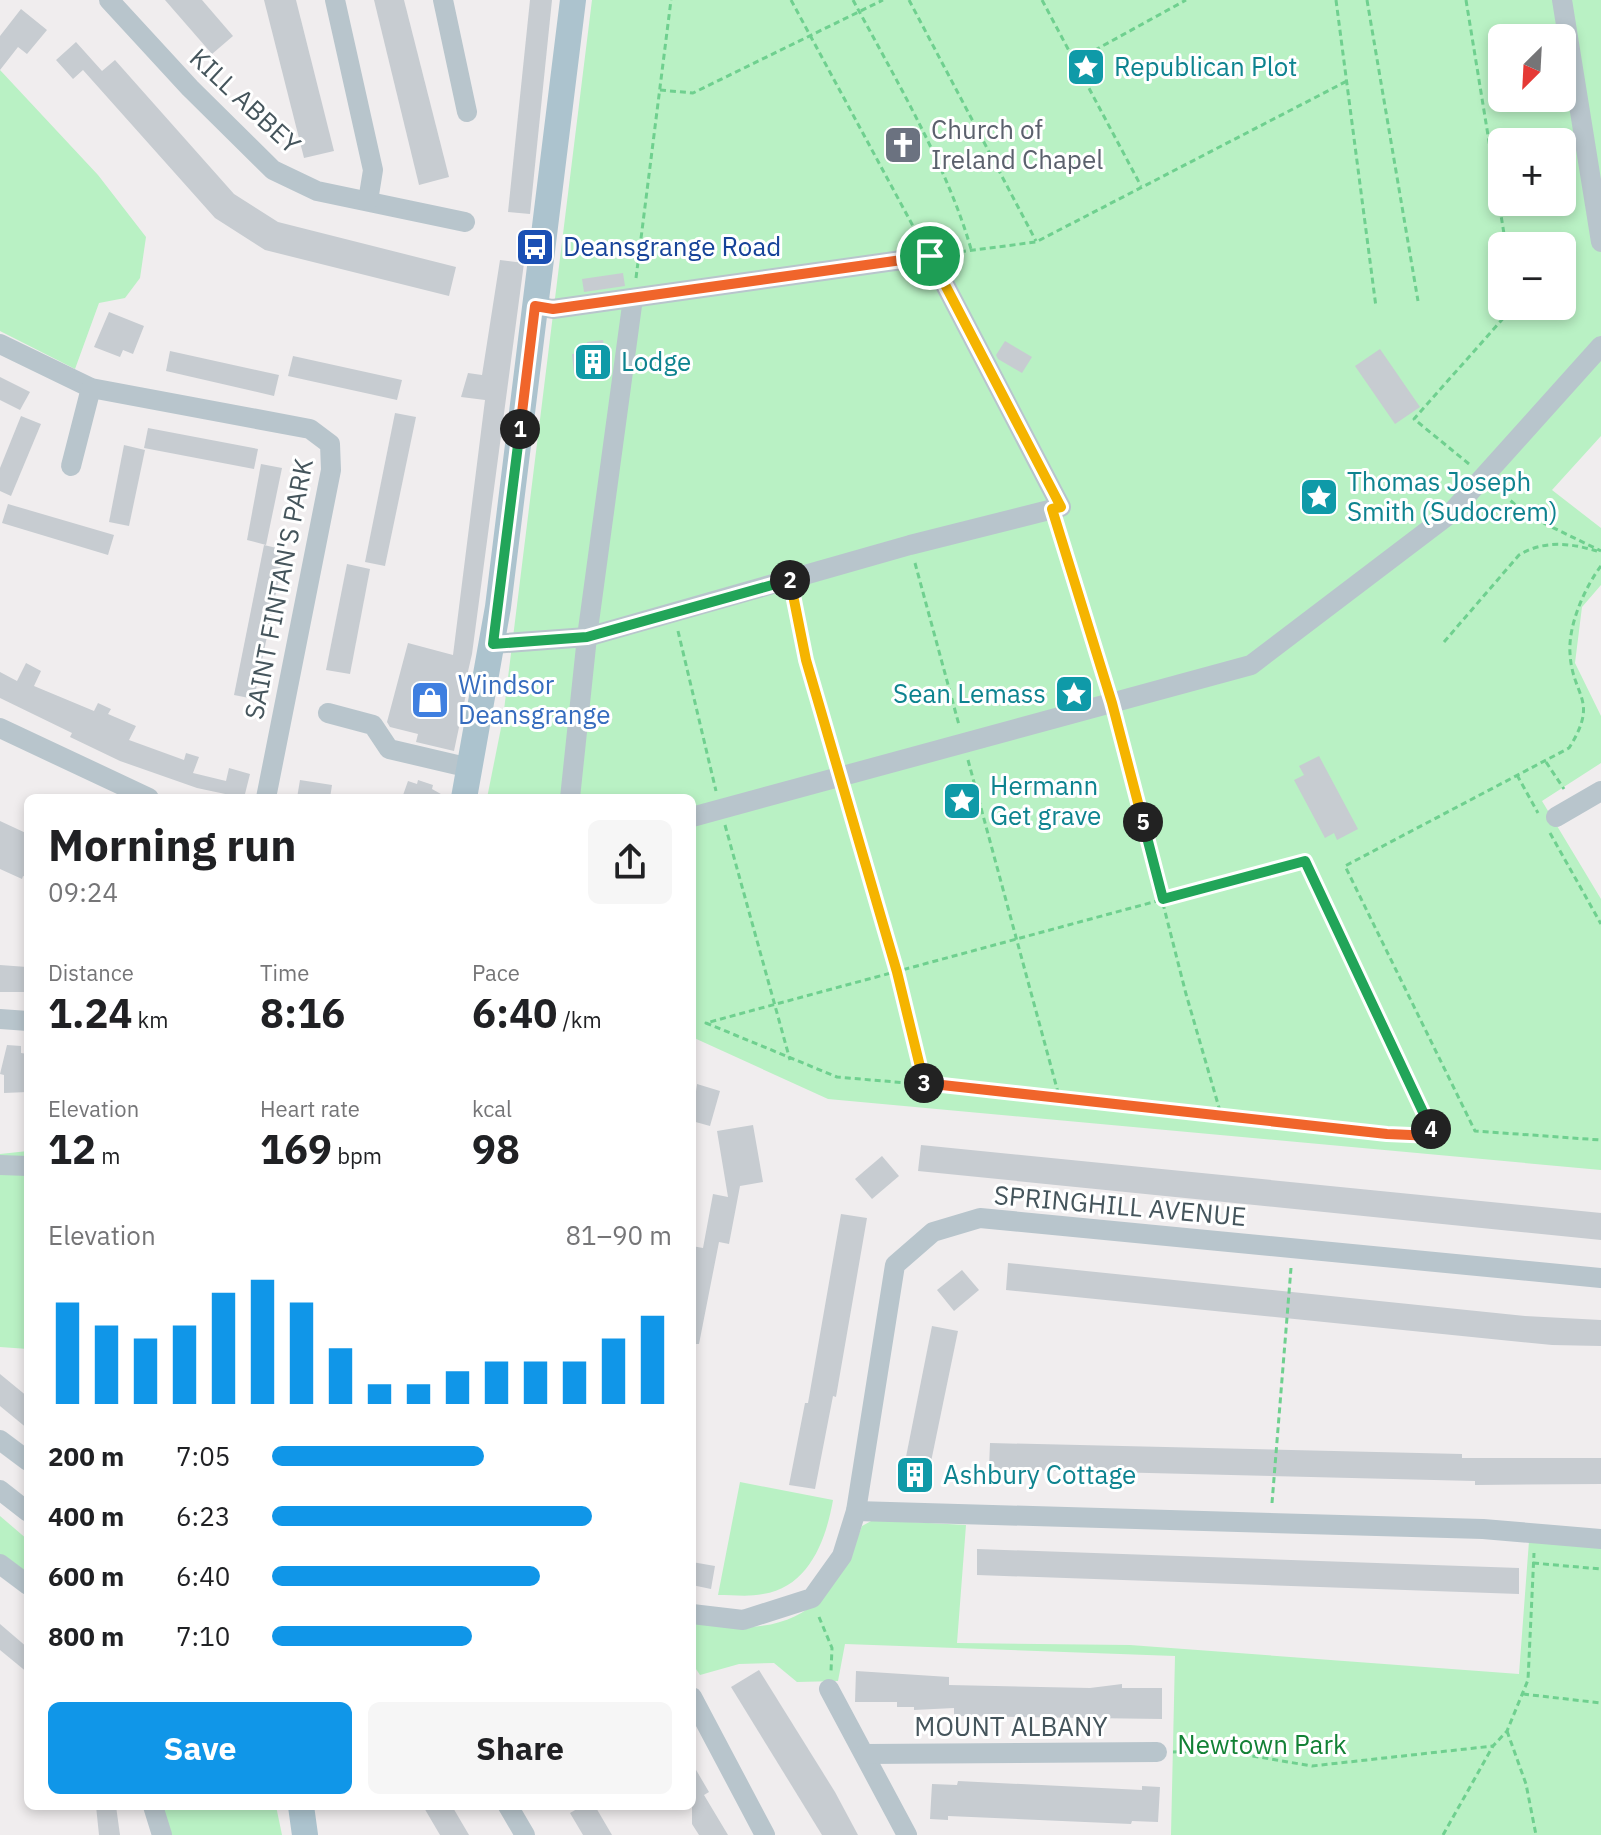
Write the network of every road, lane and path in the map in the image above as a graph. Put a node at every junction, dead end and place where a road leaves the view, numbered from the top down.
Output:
1 (109, 0) edge
2 (335, 0) edge
3 (443, 0) edge
4 (573, 0) edge
5 (671, 0) edge
6 (791, 0) edge
7 (853, 0) edge
8 (883, 0) edge
9 (909, 0) edge
10 (1042, 0) edge
11 (1186, 0) edge
12 (1336, 0) edge
13 (1367, 0) edge
14 (1466, 0) edge
15 (1562, 0) edge
16 (860, 12) junction
17 (810, 35) junction
18 (1075, 61) junction
19 (1347, 81) junction
20 (660, 90) junction
21 (467, 112) dead end
22 (1141, 186) junction
23 (368, 201) junction
24 (465, 222) dead end
25 (1504, 232) edge
26 (1036, 242) junction
27 (1601, 242) edge
28 (971, 250) junction
29 (930, 256) junction
30 (633, 298) junction
31 (1418, 301) dead end
32 (535, 306) junction
33 (1376, 307) dead end
34 (1502, 320) edge
35 (0, 344) edge
36 (1601, 346) edge
37 (91, 388) junction
38 (71, 466) dead end
39 (1485, 477) junction
40 (1052, 509) junction
41 (910, 545) junction
42 (1601, 552) edge
43 (1601, 566) edge
44 (791, 580) junction
45 (673, 612) junction
46 (587, 637) junction
47 (1444, 642) dead end
48 (493, 644) junction
49 (1112, 703) junction
50 (328, 713) dead end
51 (0, 728) edge
52 (964, 743) junction
53 (1545, 761) junction
54 (470, 768) junction
55 (1517, 775) junction
56 (841, 777) junction
57 (1601, 791) edge
58 (140, 794) edge
59 (267, 794) edge
60 (465, 794) edge
61 (570, 794) edge
62 (1575, 806) junction
63 (720, 809) junction
64 (696, 816) edge
65 (1556, 817) dead end
66 (1163, 899) junction
67 (1601, 924) edge
68 (1017, 940) junction
69 (897, 972) junction
70 (774, 1004) junction
71 (0, 1019) edge
72 (24, 1021) edge
73 (790, 1060) junction
74 (925, 1086) junction
75 (1059, 1096) junction
76 (1222, 1118) junction
77 (1601, 1140) edge
78 (0, 1165) edge
79 (24, 1166) edge
80 (1292, 1248) junction
81 (1601, 1278) edge
82 (0, 1440) edge
83 (24, 1458) edge
84 (0, 1490) edge
85 (24, 1509) edge
86 (856, 1511) junction
87 (1270, 1523) junction
88 (1536, 1532) junction
89 (1601, 1539) edge
90 (1533, 1563) junction
91 (0, 1564) edge
92 (1601, 1569) edge
93 (24, 1582) edge
94 (812, 1598) junction
95 (696, 1614) edge
96 (829, 1689) joint
97 (1523, 1694) junction
98 (1601, 1703) edge
99 (696, 1705) edge
100 (1507, 1731) junction
101 (1493, 1746) junction
102 (1165, 1752) joint
103 (865, 1754) junction
104 (154, 1810) edge
105 (302, 1810) edge
106 (510, 1810) edge
107 (162, 1835) edge
108 (305, 1835) edge
109 (525, 1835) edge
110 (765, 1835) edge
111 (907, 1835) edge
112 (1443, 1835) edge
113 (1536, 1835) edge

1 - 23 street, KILL ABBEY
2 - 23 street
3 - 21 street
4 - 32 main road
5 - 20 path
6 - 17 path
7 - 16 path
8 - 16 path
9 - 26 path
10 - 18 path
11 - 18 path
12 - 19 path
13 - 31 path
14 - 25 path
15 - 27 street
16 - 17 path
16 - 28 path
17 - 20 path
17 - 29 path
18 - 22 path
19 - 22 path
19 - 33 path
20 - 30 path
22 - 26 path
23 - 24 street, KILL ABBEY
26 - 28 path
28 - 29 path
29 - 30 street
29 - 40 street
30 - 32 street
30 - 46 street
32 - 48 main road
34 - 39 path
35 - 37 street, SAINT FINTAN'S PARK
36 - 39 street
37 - 38 street
37 - 59 street, SAINT FINTAN'S PARK
39 - 42 path
39 - 49 street
40 - 41 street
40 - 49 path
41 - 44 street
41 - 52 path
42 - 47 path
43 - 53 path
44 - 45 street
44 - 56 path
45 - 46 street
45 - 63 path
46 - 48 street
46 - 61 street
48 - 54 main road
49 - 52 street
49 - 66 path
50 - 54 street
51 - 58 street
52 - 56 street
52 - 68 path
53 - 55 path
53 - 62 path
54 - 60 main road
55 - 67 path
55 - 77 path
56 - 63 street
56 - 69 path
57 - 62 street
62 - 65 street
63 - 64 street
63 - 70 path
66 - 68 path
66 - 76 path
66 - 76 path
68 - 69 path
68 - 75 path
69 - 70 path
69 - 74 path
70 - 73 path
70 - 73 path
71 - 72 street
73 - 74 path
74 - 75 path
75 - 76 path
78 - 79 street
80 - 81 street, SPRINGHILL AVENUE
80 - 86 street, SPRINGHILL AVENUE
80 - 87 path
82 - 83 street
84 - 85 street
86 - 87 street
86 - 94 street, SPRINGHILL AVENUE
87 - 88 street
88 - 89 street
88 - 90 path
90 - 92 path
90 - 97 path
91 - 93 street
94 - 95 street
94 - 96 path
96 - 103 street
97 - 98 path
97 - 100 path
99 - 110 street
100 - 101 path
100 - 113 path
101 - 102 path
101 - 112 path
102 - 103 street, MOUNT ALBANY
103 - 111 street
104 - 107 street
105 - 108 main road
106 - 109 street

